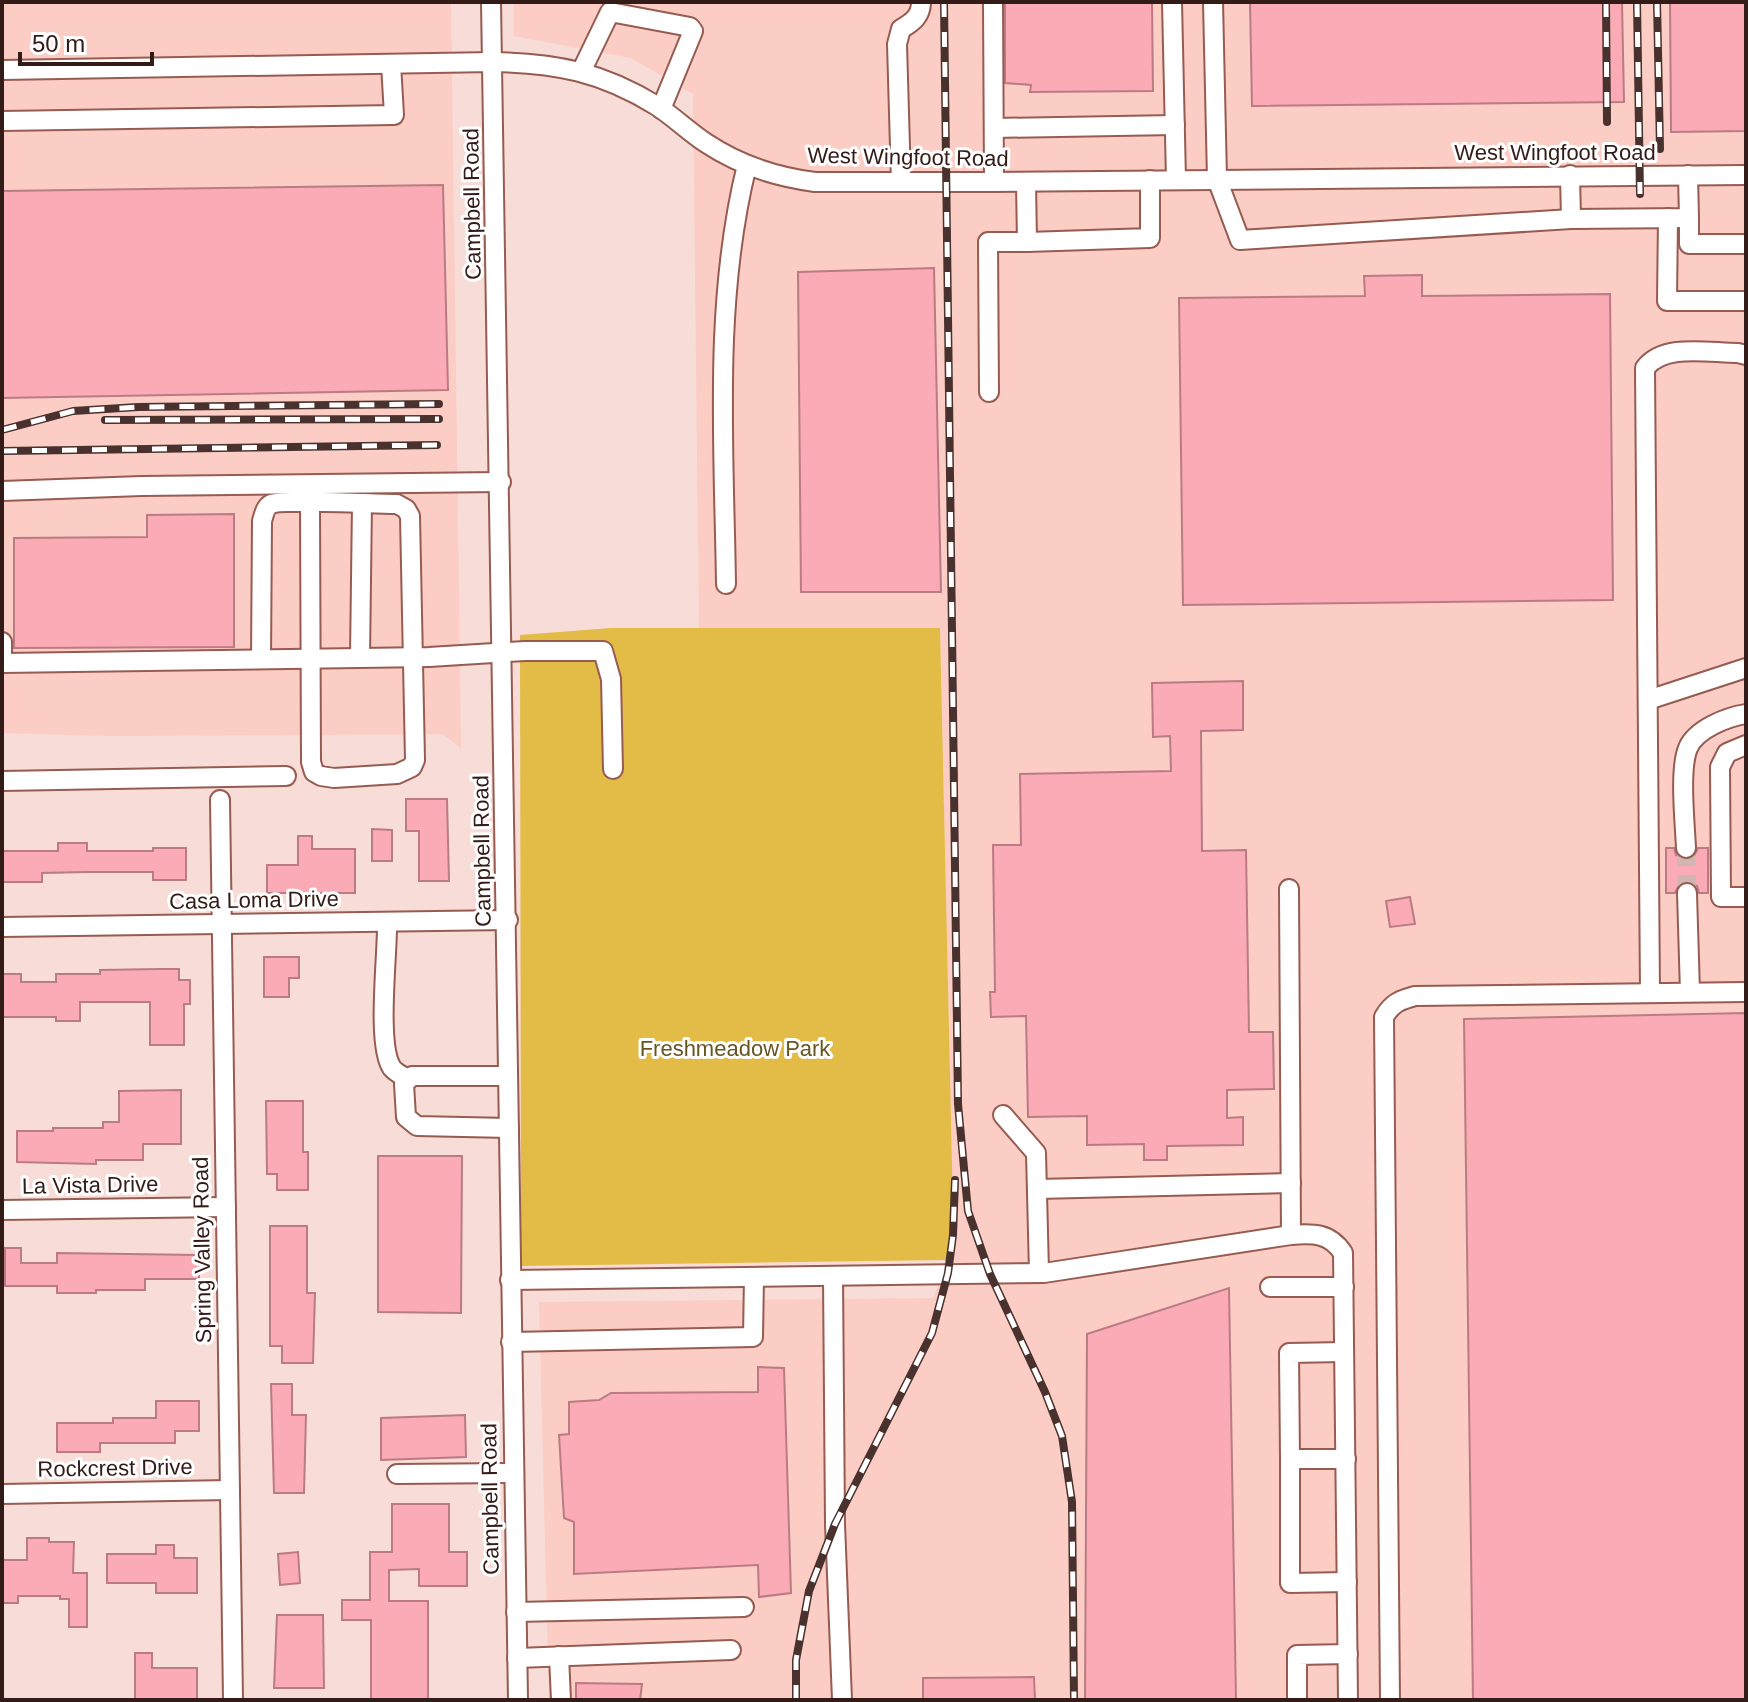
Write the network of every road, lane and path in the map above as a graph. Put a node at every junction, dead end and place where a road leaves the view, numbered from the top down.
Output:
1 (491, 2) edge
2 (921, 2) edge
3 (993, 2) edge
4 (1172, 2) edge
5 (1213, 2) edge
6 (493, 62) junction
7 (391, 64) junction
8 (2, 70) edge
9 (581, 72) junction
10 (661, 109) junction
11 (2, 121) edge
12 (1175, 125) junction
13 (994, 128) junction
14 (747, 165) junction
15 (1570, 175) junction
16 (1688, 175) junction
17 (1746, 175) edge
18 (1217, 179) junction
19 (1150, 180) junction
20 (1176, 180) junction
21 (901, 182) junction
22 (994, 182) junction
23 (1026, 182) junction
24 (1668, 218) junction
25 (1689, 218) junction
26 (1571, 219) junction
27 (1027, 242) junction
28 (1667, 244) junction
29 (1689, 244) junction
30 (1746, 244) edge
31 (1746, 301) edge
32 (1746, 355) edge
33 (989, 392) dead end
34 (501, 482) junction
35 (2, 491) edge
36 (310, 503) junction
37 (362, 503) junction
38 (726, 584) dead end
39 (2, 642) edge
40 (503, 653) junction
41 (360, 657) junction
42 (412, 657) junction
43 (310, 658) junction
44 (261, 659) junction
45 (2, 663) edge
46 (1746, 668) edge
47 (1648, 700) junction
48 (1746, 714) edge
49 (1746, 745) edge
50 (613, 769) dead end
51 (286, 776) dead end
52 (2, 781) edge
53 (220, 800) dead end
54 (1686, 848) tunnel mouth
55 (1289, 889) dead end
56 (1687, 893) tunnel mouth
57 (1746, 897) edge
58 (508, 920) junction
59 (387, 922) junction
60 (222, 924) junction
61 (2, 927) edge
62 (1690, 992) junction
63 (1746, 992) edge
64 (1650, 993) junction
65 (508, 1076) junction
66 (408, 1079) junction
67 (1003, 1115) dead end
68 (509, 1128) junction
69 (1291, 1183) junction
70 (1037, 1189) junction
71 (226, 1207) junction
72 (2, 1210) edge
73 (1291, 1235) junction
74 (1039, 1272) junction
75 (833, 1276) junction
76 (754, 1277) junction
77 (510, 1280) junction
78 (1270, 1287) dead end
79 (1344, 1287) junction
80 (511, 1342) junction
81 (1344, 1352) junction
82 (1290, 1459) junction
83 (1346, 1459) junction
84 (514, 1473) junction
85 (397, 1474) dead end
86 (230, 1490) junction
87 (2, 1494) edge
88 (1347, 1582) junction
89 (744, 1607) dead end
90 (516, 1612) junction
91 (731, 1650) dead end
92 (1348, 1654) junction
93 (559, 1656) junction
94 (517, 1658) junction
95 (233, 1700) edge
96 (518, 1700) edge
97 (561, 1700) edge
98 (842, 1700) edge
99 (1297, 1700) edge
100 (1348, 1700) edge
101 (1390, 1700) edge

1 - 6 street, Campbell Road
2 - 21 street
3 - 13 street
4 - 12 street
5 - 18 street
6 - 7 street, West Wingfoot Road
6 - 9 street, West Wingfoot Road
6 - 34 street, Campbell Road
7 - 8 street, West Wingfoot Road
7 - 11 street
9 - 10 street, West Wingfoot Road
9 - 10 street
10 - 14 street, West Wingfoot Road
12 - 13 street
12 - 20 street
13 - 22 street
14 - 21 street, West Wingfoot Road
14 - 38 street
15 - 16 street, West Wingfoot Road
15 - 18 street, West Wingfoot Road
15 - 26 street
16 - 17 street, West Wingfoot Road
16 - 25 street
18 - 20 street, West Wingfoot Road
18 - 26 street
19 - 20 street, West Wingfoot Road
19 - 23 street, West Wingfoot Road
19 - 27 street
21 - 22 street, West Wingfoot Road
22 - 23 street, West Wingfoot Road
23 - 27 street
24 - 25 street
24 - 26 street
24 - 28 street
25 - 29 street
27 - 33 street
28 - 29 street
28 - 31 street
29 - 30 street
32 - 47 street
34 - 35 street
34 - 40 street, Campbell Road
36 - 37 street
36 - 43 street
36 - 44 street
37 - 41 street
37 - 42 street
39 - 45 street
40 - 42 street
40 - 50 street
40 - 58 street, Campbell Road
41 - 42 street
41 - 43 street
42 - 43 street
43 - 44 street
44 - 45 street
46 - 47 street
47 - 64 street
48 - 54 street
49 - 57 street
51 - 52 street
53 - 60 street, Spring Valley Road
55 - 69 street
56 - 62 street
58 - 59 street, Casa Loma Drive
58 - 65 street, Campbell Road
59 - 60 street, Casa Loma Drive
59 - 66 street
60 - 61 street, Casa Loma Drive
60 - 71 street, Spring Valley Road
62 - 63 street
62 - 64 street
64 - 101 street
65 - 66 street
65 - 68 street, Campbell Road
66 - 68 street
67 - 70 street
68 - 77 street, Campbell Road
69 - 70 street
69 - 73 street
70 - 74 street
71 - 72 street, La Vista Drive
71 - 86 street, Spring Valley Road
73 - 74 street
73 - 79 street
74 - 75 street
75 - 76 street
75 - 98 street
76 - 77 street
76 - 80 street
77 - 80 street, Campbell Road
78 - 79 street
79 - 81 street
80 - 84 street, Campbell Road
81 - 82 street
81 - 83 street
82 - 83 street
82 - 88 street
83 - 88 street
84 - 85 street
84 - 90 street, Campbell Road
86 - 87 street, Rockcrest Drive
86 - 95 street, Spring Valley Road
88 - 92 street
89 - 90 street
90 - 94 street, Campbell Road
91 - 93 street
92 - 99 street
92 - 100 street
93 - 94 street
93 - 97 street
94 - 96 street, Campbell Road

